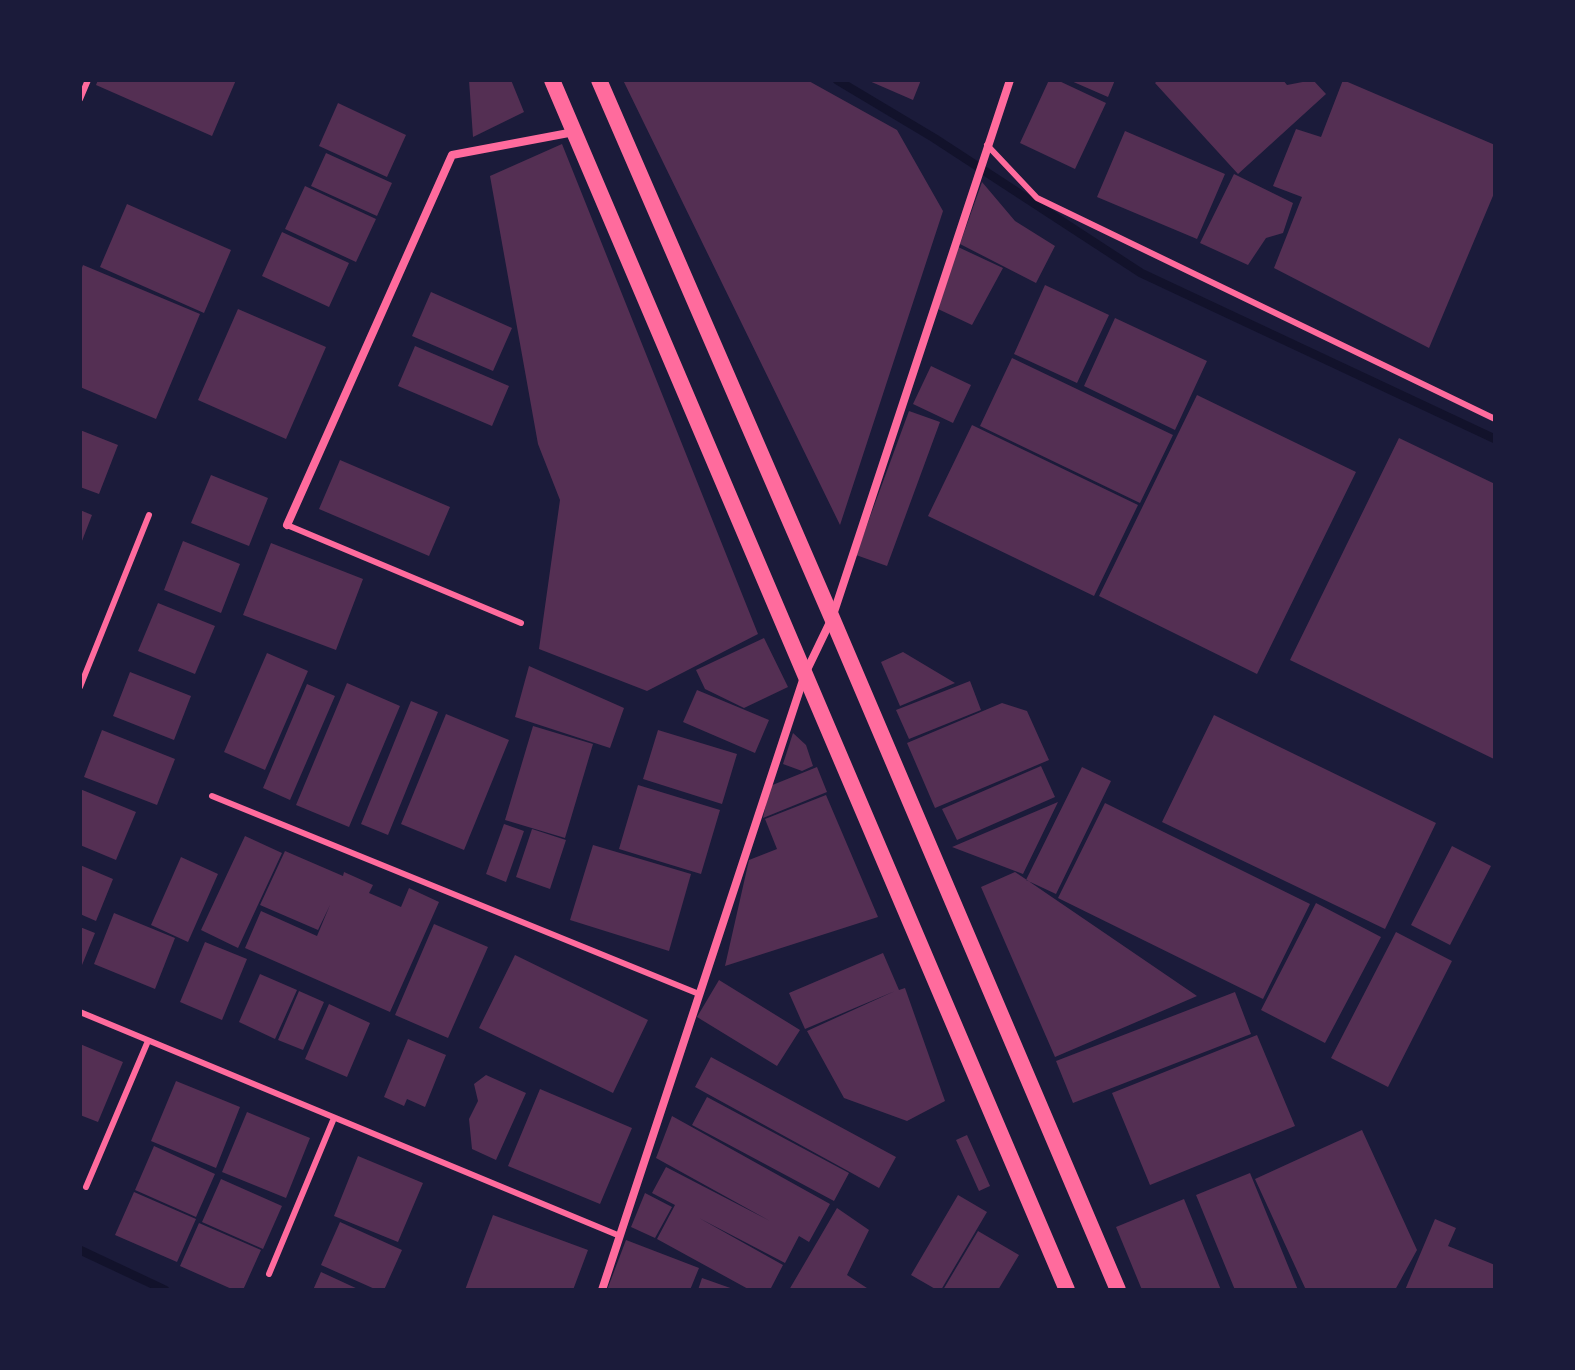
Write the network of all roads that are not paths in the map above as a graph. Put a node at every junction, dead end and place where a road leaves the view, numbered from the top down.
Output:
1 (88, 80) edge
2 (552, 80) edge
3 (599, 80) edge
4 (1010, 80) edge
5 (80, 99) edge
6 (574, 132) junction
7 (987, 145) junction
8 (1495, 419) edge
9 (149, 515) dead end
10 (287, 525) joint
11 (832, 618) junction
12 (521, 623) dead end
13 (805, 674) junction
14 (80, 687) edge
15 (212, 796) dead end
16 (699, 994) junction
17 (80, 1012) edge
18 (148, 1041) junction
19 (334, 1118) junction
20 (86, 1187) dead end
21 (620, 1236) junction
22 (269, 1274) dead end
23 (602, 1290) edge
24 (1067, 1290) edge
25 (1118, 1290) edge

1 - 5 lane
2 - 6 main road
3 - 11 main road
4 - 7 street
6 - 10 street
6 - 13 main road
7 - 8 lane
7 - 11 street
9 - 14 lane
10 - 12 lane
11 - 13 street
11 - 25 main road
13 - 16 street
13 - 24 main road
15 - 16 lane
16 - 21 street
17 - 18 lane
18 - 19 lane
18 - 20 lane
19 - 21 lane
19 - 22 lane
21 - 23 street

